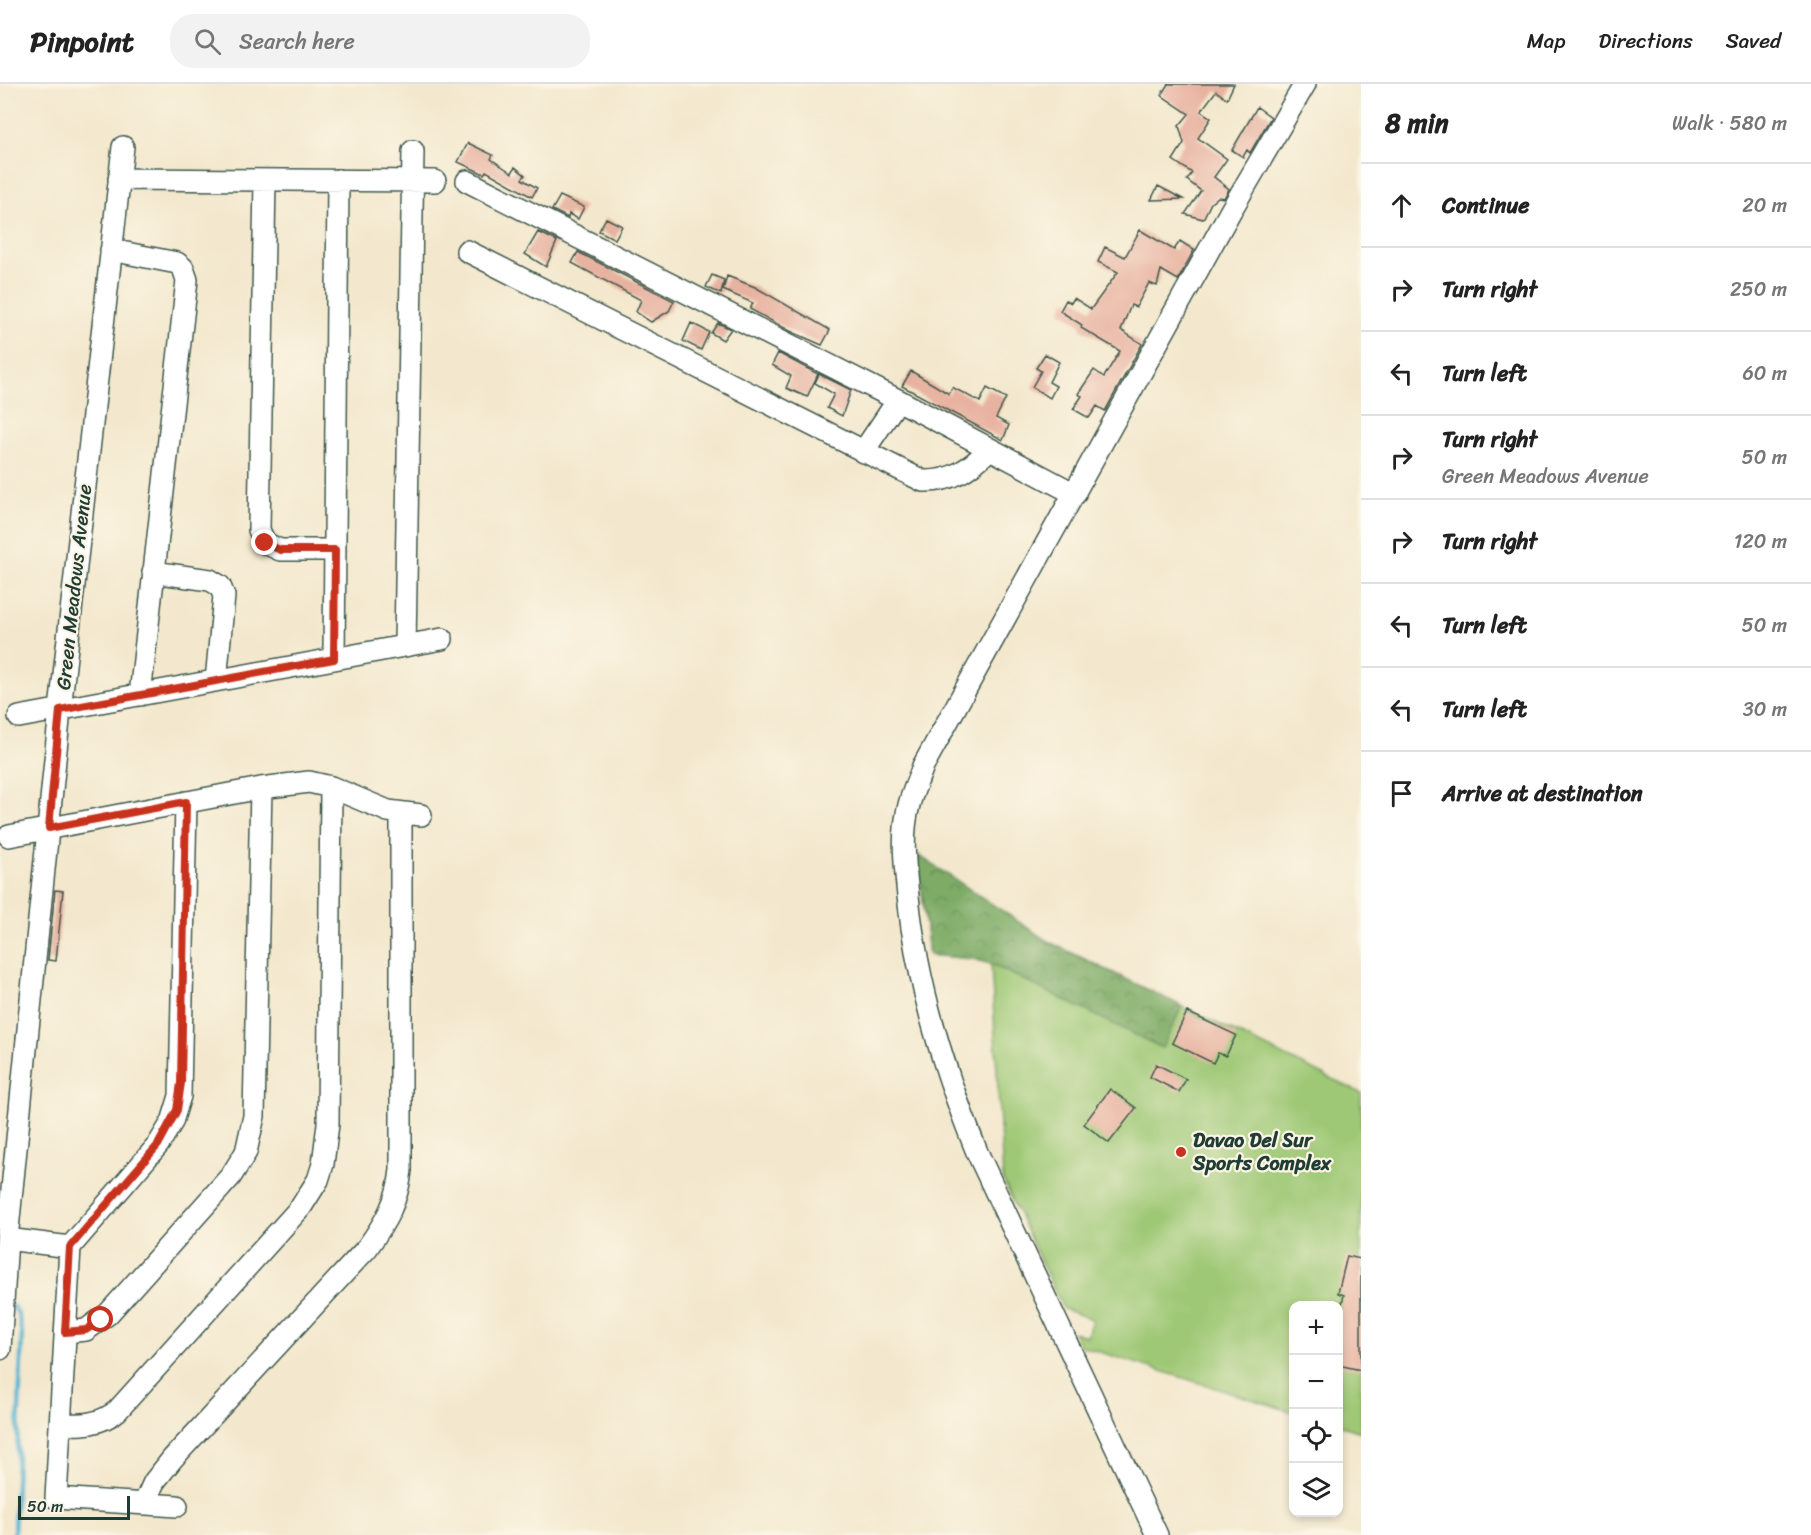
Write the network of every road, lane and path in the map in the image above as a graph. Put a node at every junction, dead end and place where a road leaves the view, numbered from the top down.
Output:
1 (1305, 84) edge
2 (123, 147) dead end
3 (413, 151) dead end
4 (119, 179) junction
5 (265, 180) junction
6 (338, 180) junction
7 (412, 181) junction
8 (435, 181) dead end
9 (467, 181) dead end
10 (111, 250) junction
11 (467, 250) dead end
12 (898, 400) junction
13 (990, 449) junction
14 (862, 452) junction
15 (1075, 494) junction
16 (335, 550) junction
17 (153, 572) junction
18 (442, 639) dead end
19 (405, 646) junction
20 (334, 659) junction
21 (216, 681) junction
22 (140, 695) junction
23 (60, 710) junction
24 (19, 717) dead end
25 (331, 787) junction
26 (261, 788) junction
27 (186, 802) junction
28 (49, 828) junction
29 (9, 836) dead end
30 (7, 1239) junction
31 (70, 1247) junction
32 (65, 1332) junction
33 (0, 1349) edge
34 (60, 1424) junction
35 (144, 1504) junction
36 (177, 1506) dead end
37 (1157, 1535) edge

1 - 15 street
2 - 4 street, Green Meadows Avenue
3 - 7 street
4 - 5 street
4 - 10 street, Green Meadows Avenue
5 - 6 street
5 - 16 street
6 - 7 street
6 - 16 street
7 - 8 street
7 - 19 street
9 - 12 street
10 - 17 street
10 - 23 street, Green Meadows Avenue
11 - 14 street
12 - 13 street
12 - 14 street
13 - 14 street
13 - 15 street
15 - 37 street
16 - 20 street
17 - 21 street
17 - 22 street
18 - 19 street
19 - 20 street
20 - 21 street
21 - 22 street
22 - 23 street
23 - 24 street
23 - 28 street, Green Meadows Avenue
25 - 26 street
25 - 34 street
25 - 35 street
26 - 27 street
26 - 32 street
27 - 28 street
27 - 31 street
28 - 29 street
28 - 30 street, Green Meadows Avenue
30 - 31 street
30 - 33 street, Green Meadows Avenue
31 - 32 street
32 - 34 street
34 - 35 street
35 - 36 street

